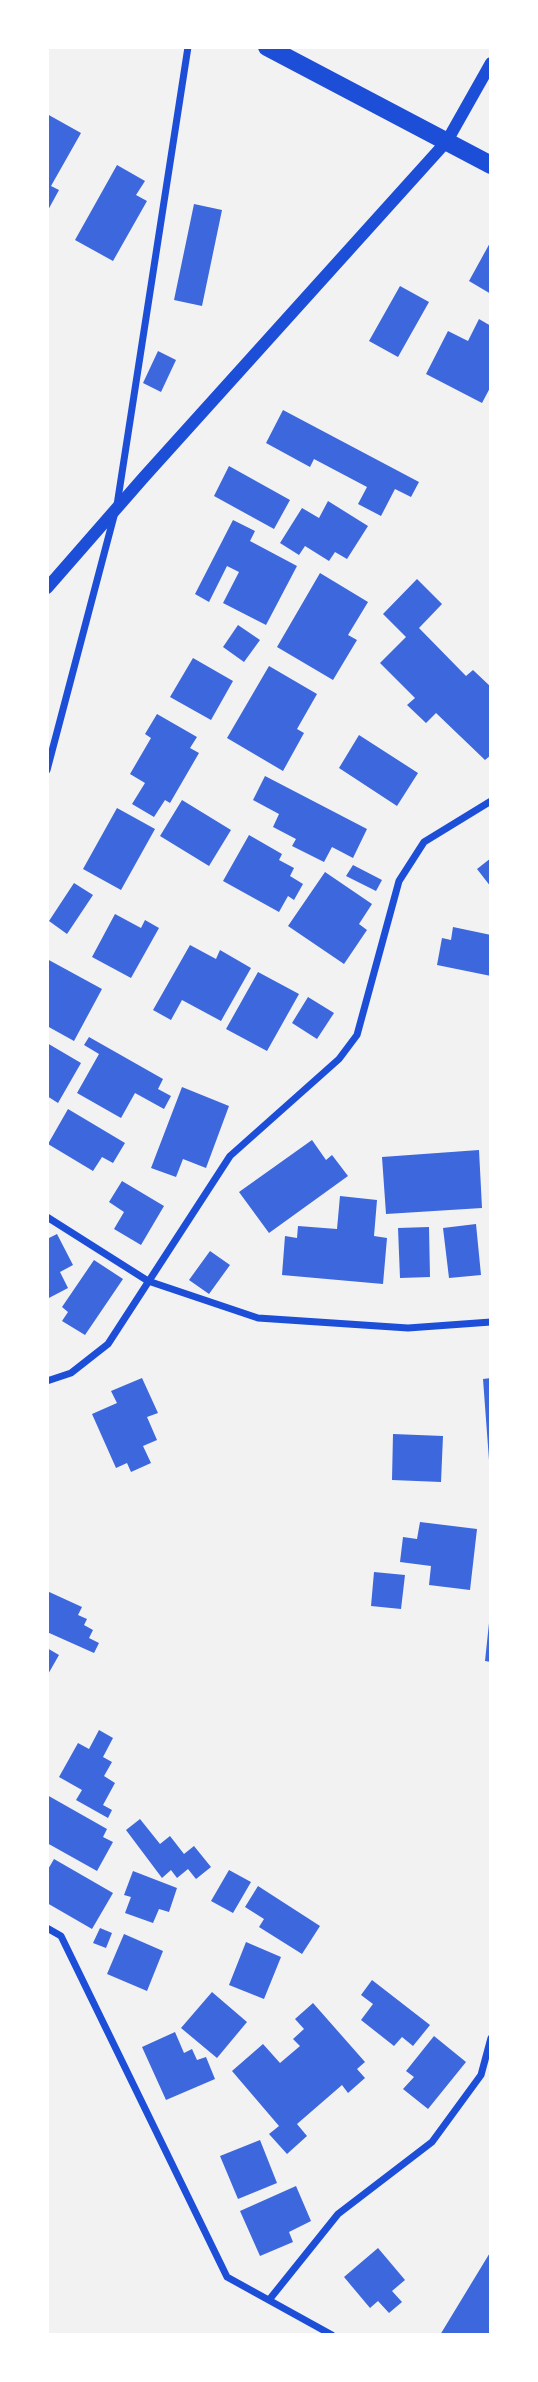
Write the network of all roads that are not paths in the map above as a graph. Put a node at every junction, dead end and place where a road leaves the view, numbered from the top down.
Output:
1 (188, 47) edge
2 (267, 47) edge
3 (491, 63) edge
4 (446, 141) junction
5 (491, 165) edge
6 (116, 509) junction
7 (47, 588) edge
8 (47, 770) edge
9 (491, 801) edge
10 (47, 1217) edge
11 (148, 1281) junction
12 (491, 1322) edge
13 (47, 1381) edge
14 (47, 1928) edge
15 (491, 2038) edge
16 (269, 2300) junction
17 (317, 2331) edge
18 (332, 2335) edge

1 - 6 street
2 - 4 main road
3 - 4 street
4 - 5 main road
4 - 6 street
6 - 7 street
6 - 8 street
9 - 11 street
10 - 11 street
11 - 12 street
11 - 13 street
14 - 16 street
15 - 16 street
16 - 17 street
17 - 18 street

